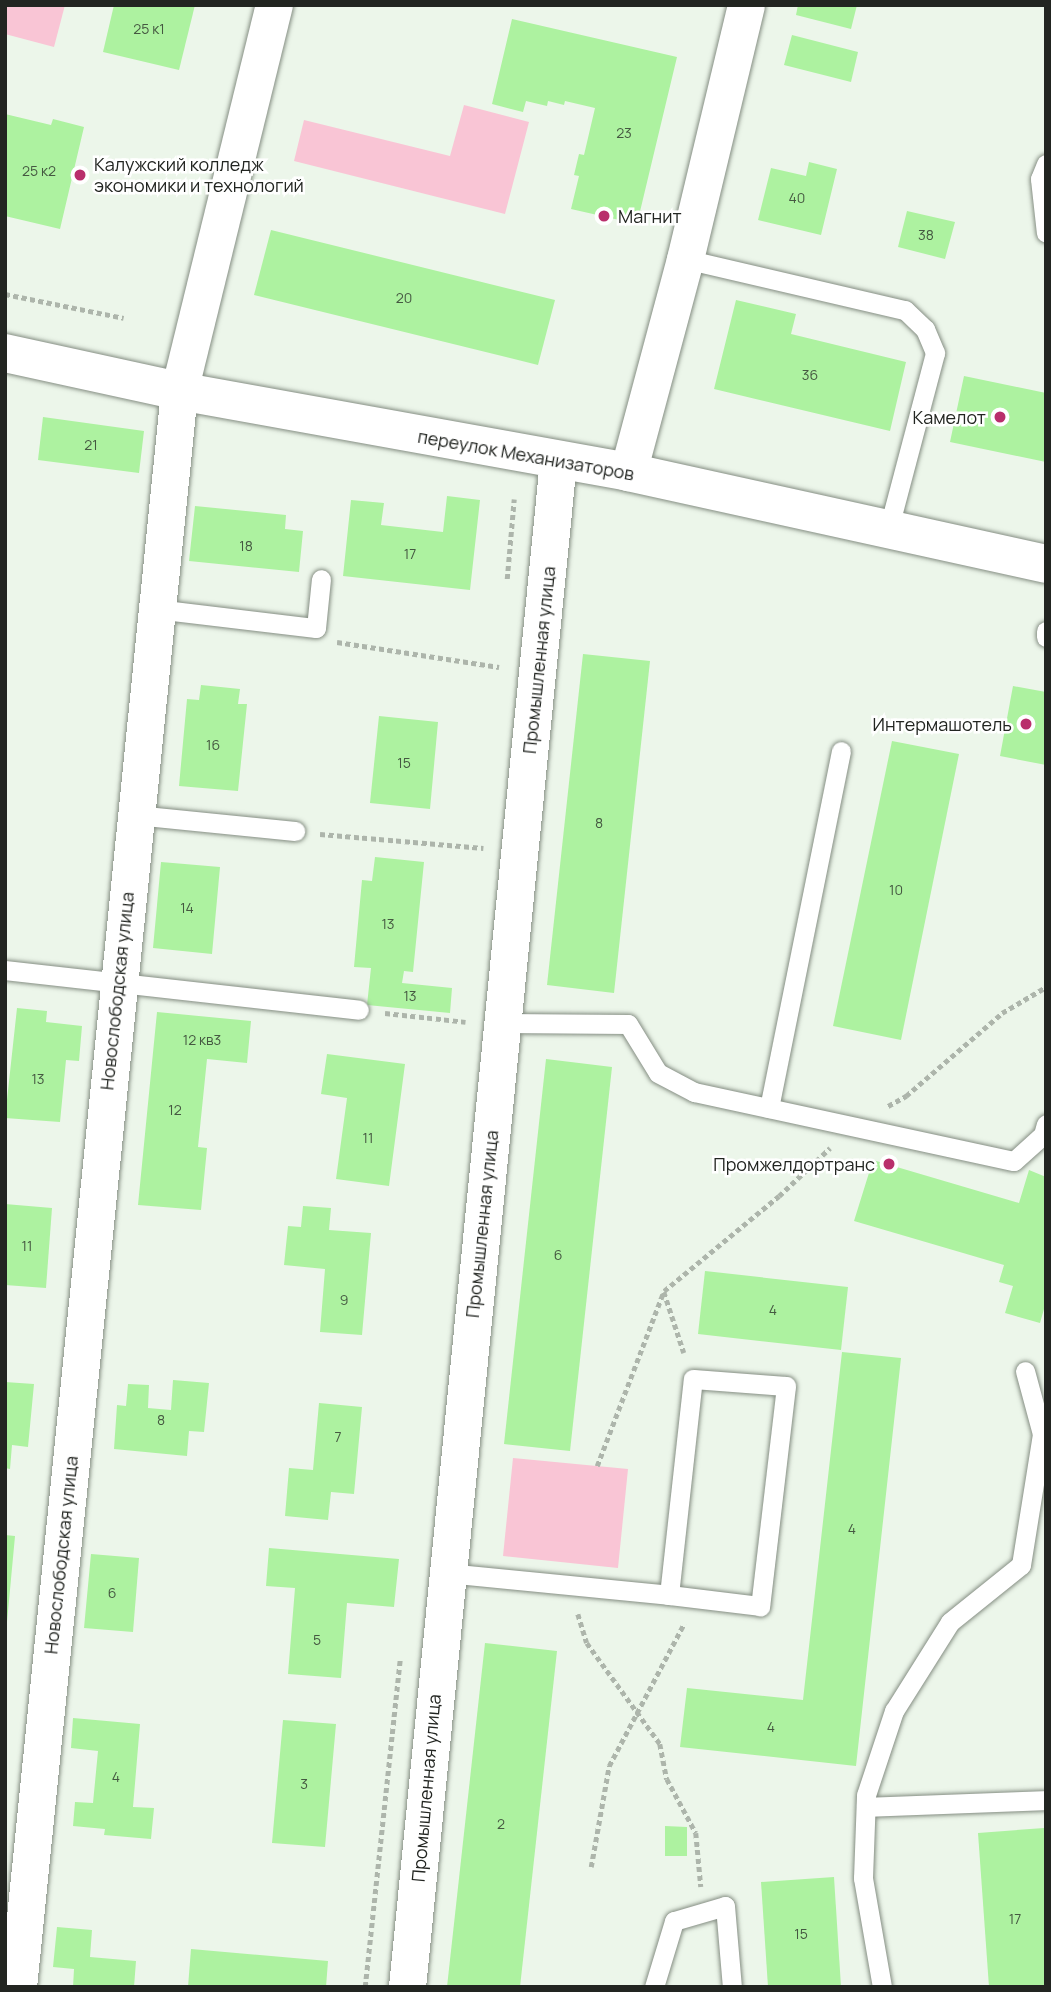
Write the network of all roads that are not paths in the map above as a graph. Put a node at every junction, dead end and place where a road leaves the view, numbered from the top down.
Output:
1 (274, 5) edge
2 (746, 5) edge
3 (1046, 164) edge
4 (1046, 233) edge
5 (685, 259) junction
6 (5, 353) edge
7 (179, 391) junction
8 (558, 461) junction
9 (628, 472) junction
10 (888, 531) junction
11 (1046, 565) edge
12 (321, 579) dead end
13 (156, 609) junction
14 (1046, 631) edge
15 (1046, 637) edge
16 (841, 751) dead end
17 (135, 815) junction
18 (295, 831) road end
19 (5, 970) edge
20 (117, 982) junction
21 (359, 1010) road end
22 (502, 1023) junction
23 (769, 1108) junction
24 (1046, 1124) edge
25 (1025, 1371) dead end
26 (446, 1573) junction
27 (669, 1595) junction
28 (1046, 1800) edge
29 (866, 1807) junction
30 (18, 1987) edge
31 (407, 1987) edge
32 (654, 1987) edge
33 (732, 1987) edge
34 (882, 1987) edge

1 - 7 street, Новослободская улица
2 - 5 street
3 - 4 lane
5 - 9 street
5 - 10 lane
6 - 7 street, переулок Механизаторов
7 - 8 street, переулок Механизаторов
7 - 13 street, Новослободская улица
8 - 9 street, переулок Механизаторов
8 - 22 street, Промышленная улица
9 - 10 street, переулок Механизаторов
10 - 11 street, переулок Механизаторов
12 - 13 lane
13 - 17 street, Новослободская улица
14 - 15 lane
16 - 23 lane
17 - 18 lane
17 - 20 street, Новослободская улица
19 - 20 lane
20 - 21 lane
20 - 30 street, Новослободская улица
22 - 23 lane
22 - 26 street, Промышленная улица
23 - 24 lane
25 - 29 lane
26 - 27 lane
26 - 31 street, Промышленная улица
27 - 27 lane
28 - 29 lane
29 - 34 lane
32 - 33 lane

